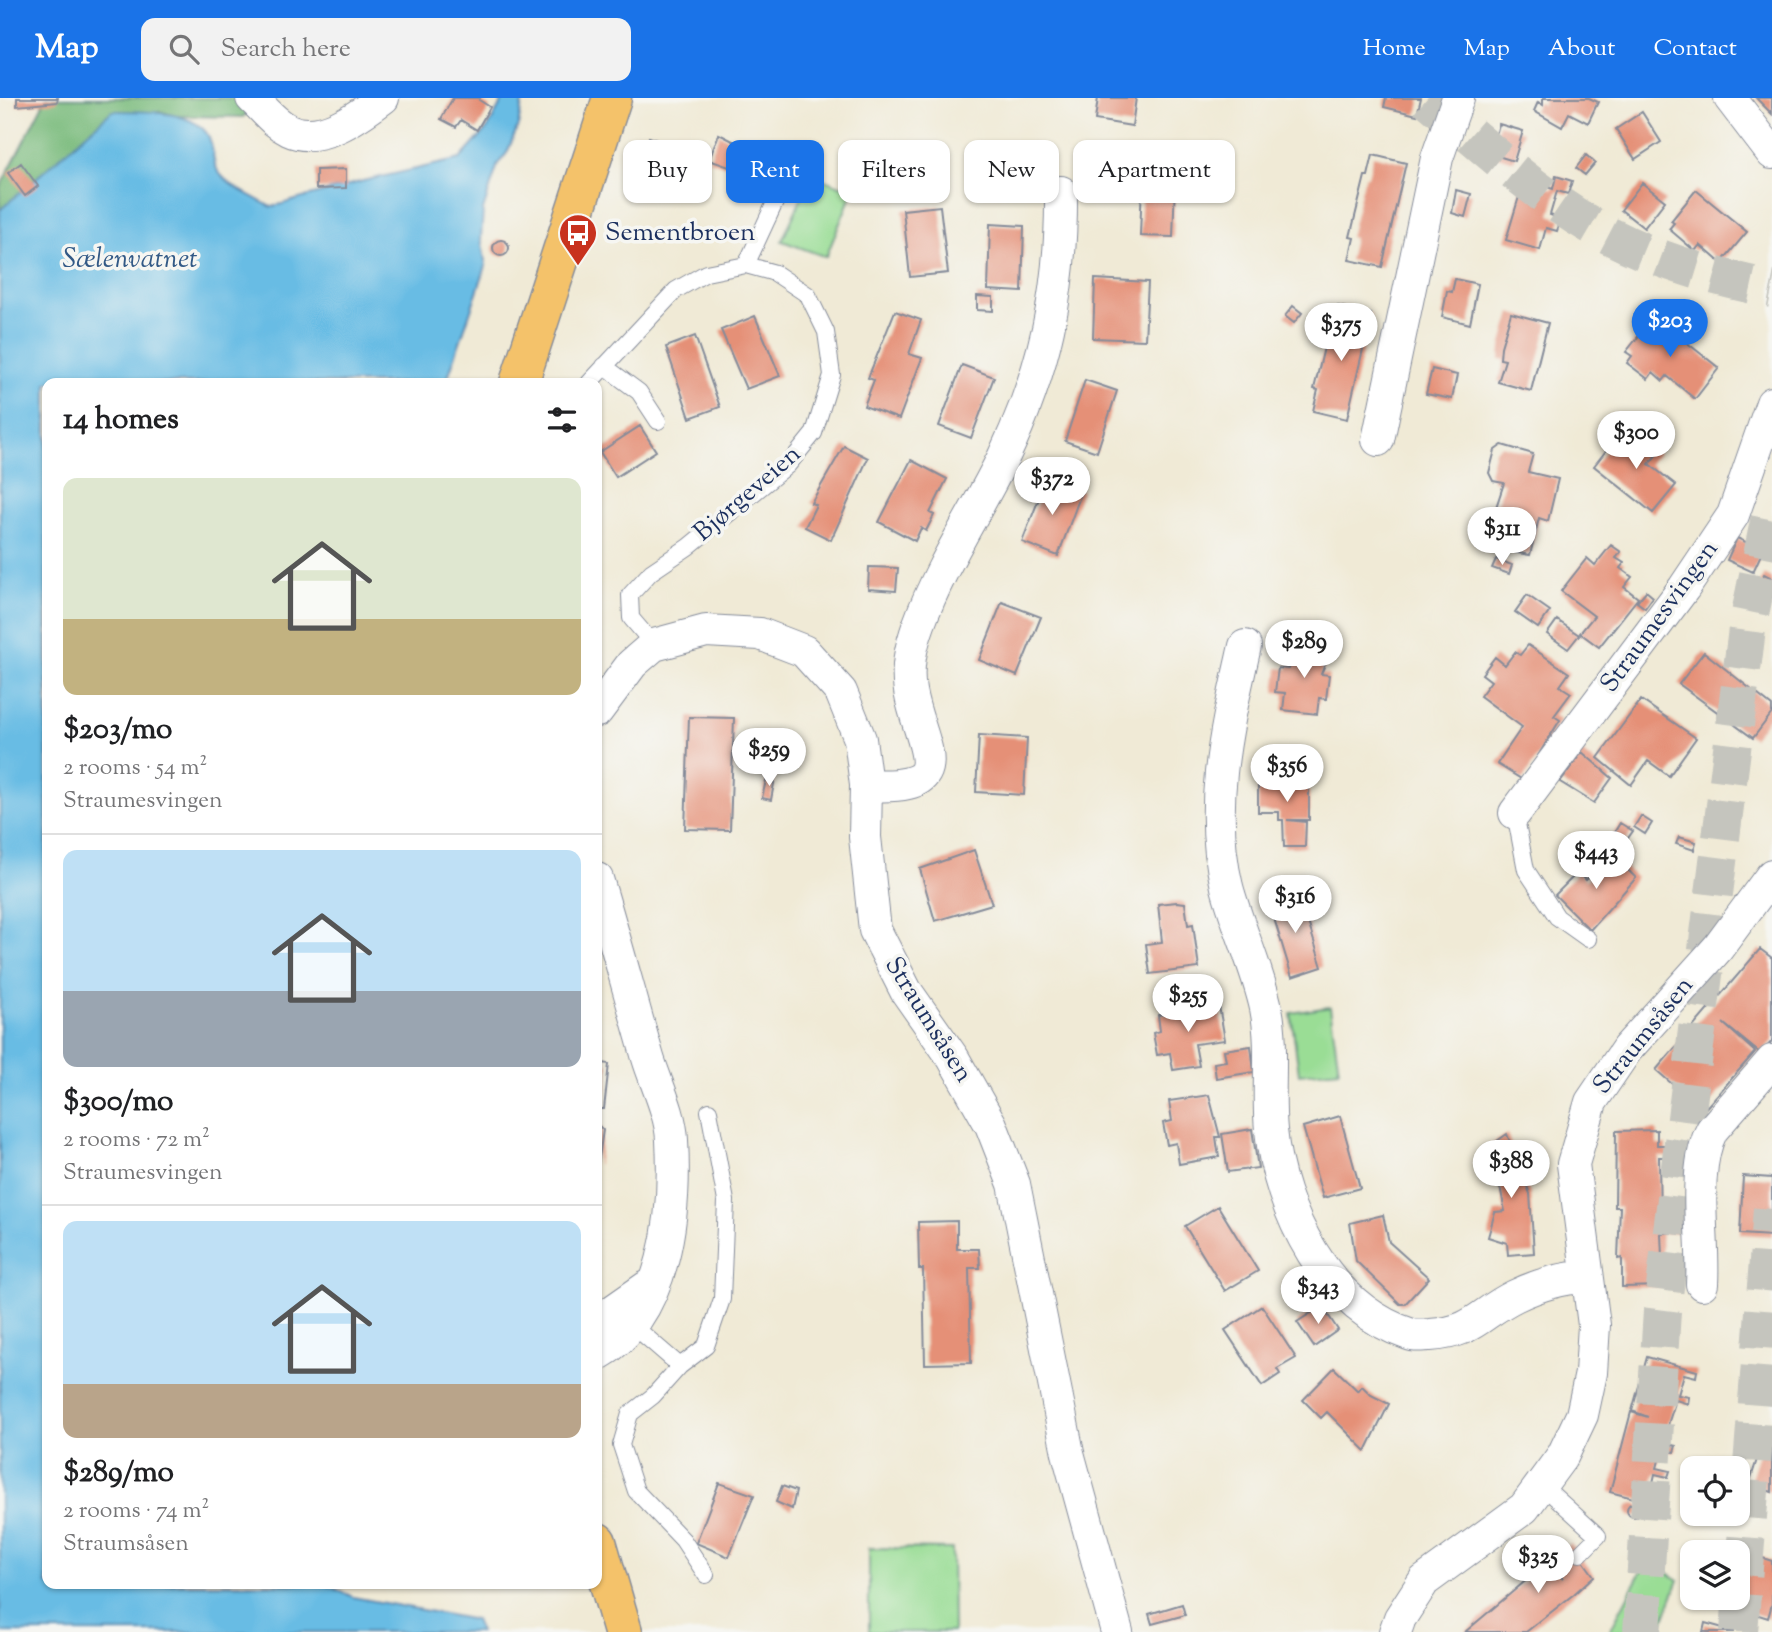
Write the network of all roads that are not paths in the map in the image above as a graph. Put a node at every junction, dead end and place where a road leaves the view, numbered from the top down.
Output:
1 (252, 98) edge
2 (383, 98) edge
3 (612, 98) edge
4 (1458, 98) edge
5 (1730, 98) edge
6 (1772, 153) edge
7 (1061, 192) dead end
8 (775, 203) edge
9 (746, 265) junction
10 (604, 366) junction
11 (521, 378) edge
12 (593, 378) edge
13 (1772, 403) edge
14 (658, 421) dead end
15 (1378, 440) dead end
16 (654, 645) junction
17 (1245, 646) dead end
18 (602, 704) edge
19 (866, 785) junction
20 (1515, 813) joint
21 (1767, 893) edge
22 (602, 896) edge
23 (1588, 939) dead end
24 (1772, 1061) edge
25 (709, 1111) dead end
26 (1586, 1277) junction
27 (1702, 1284) dead end
28 (615, 1319) edge
29 (602, 1352) edge
30 (680, 1366) junction
31 (1543, 1486) junction
32 (1580, 1554) dead end
33 (602, 1559) edge
34 (706, 1575) dead end
35 (586, 1589) edge
36 (603, 1632) edge
37 (623, 1632) edge
38 (1117, 1632) edge
39 (1395, 1632) edge

1 - 2 street
3 - 11 main road
4 - 15 street
5 - 6 street
7 - 19 street
8 - 9 lane
9 - 10 lane, Bjørgeveien
9 - 16 lane, Bjørgeveien
10 - 12 lane, Bjørgeveien
10 - 14 lane
13 - 20 street, Straumesvingen
16 - 18 street, Straumsåsen
16 - 19 street, Straumsåsen
17 - 26 street
19 - 38 street, Straumsåsen
20 - 23 lane
21 - 26 street, Straumsåsen
22 - 28 street
24 - 27 street
25 - 30 lane
26 - 31 street, Straumsåsen
28 - 29 street
28 - 30 lane
30 - 34 lane
31 - 32 lane
31 - 39 street, Straumsåsen
33 - 37 main road
35 - 36 main road

